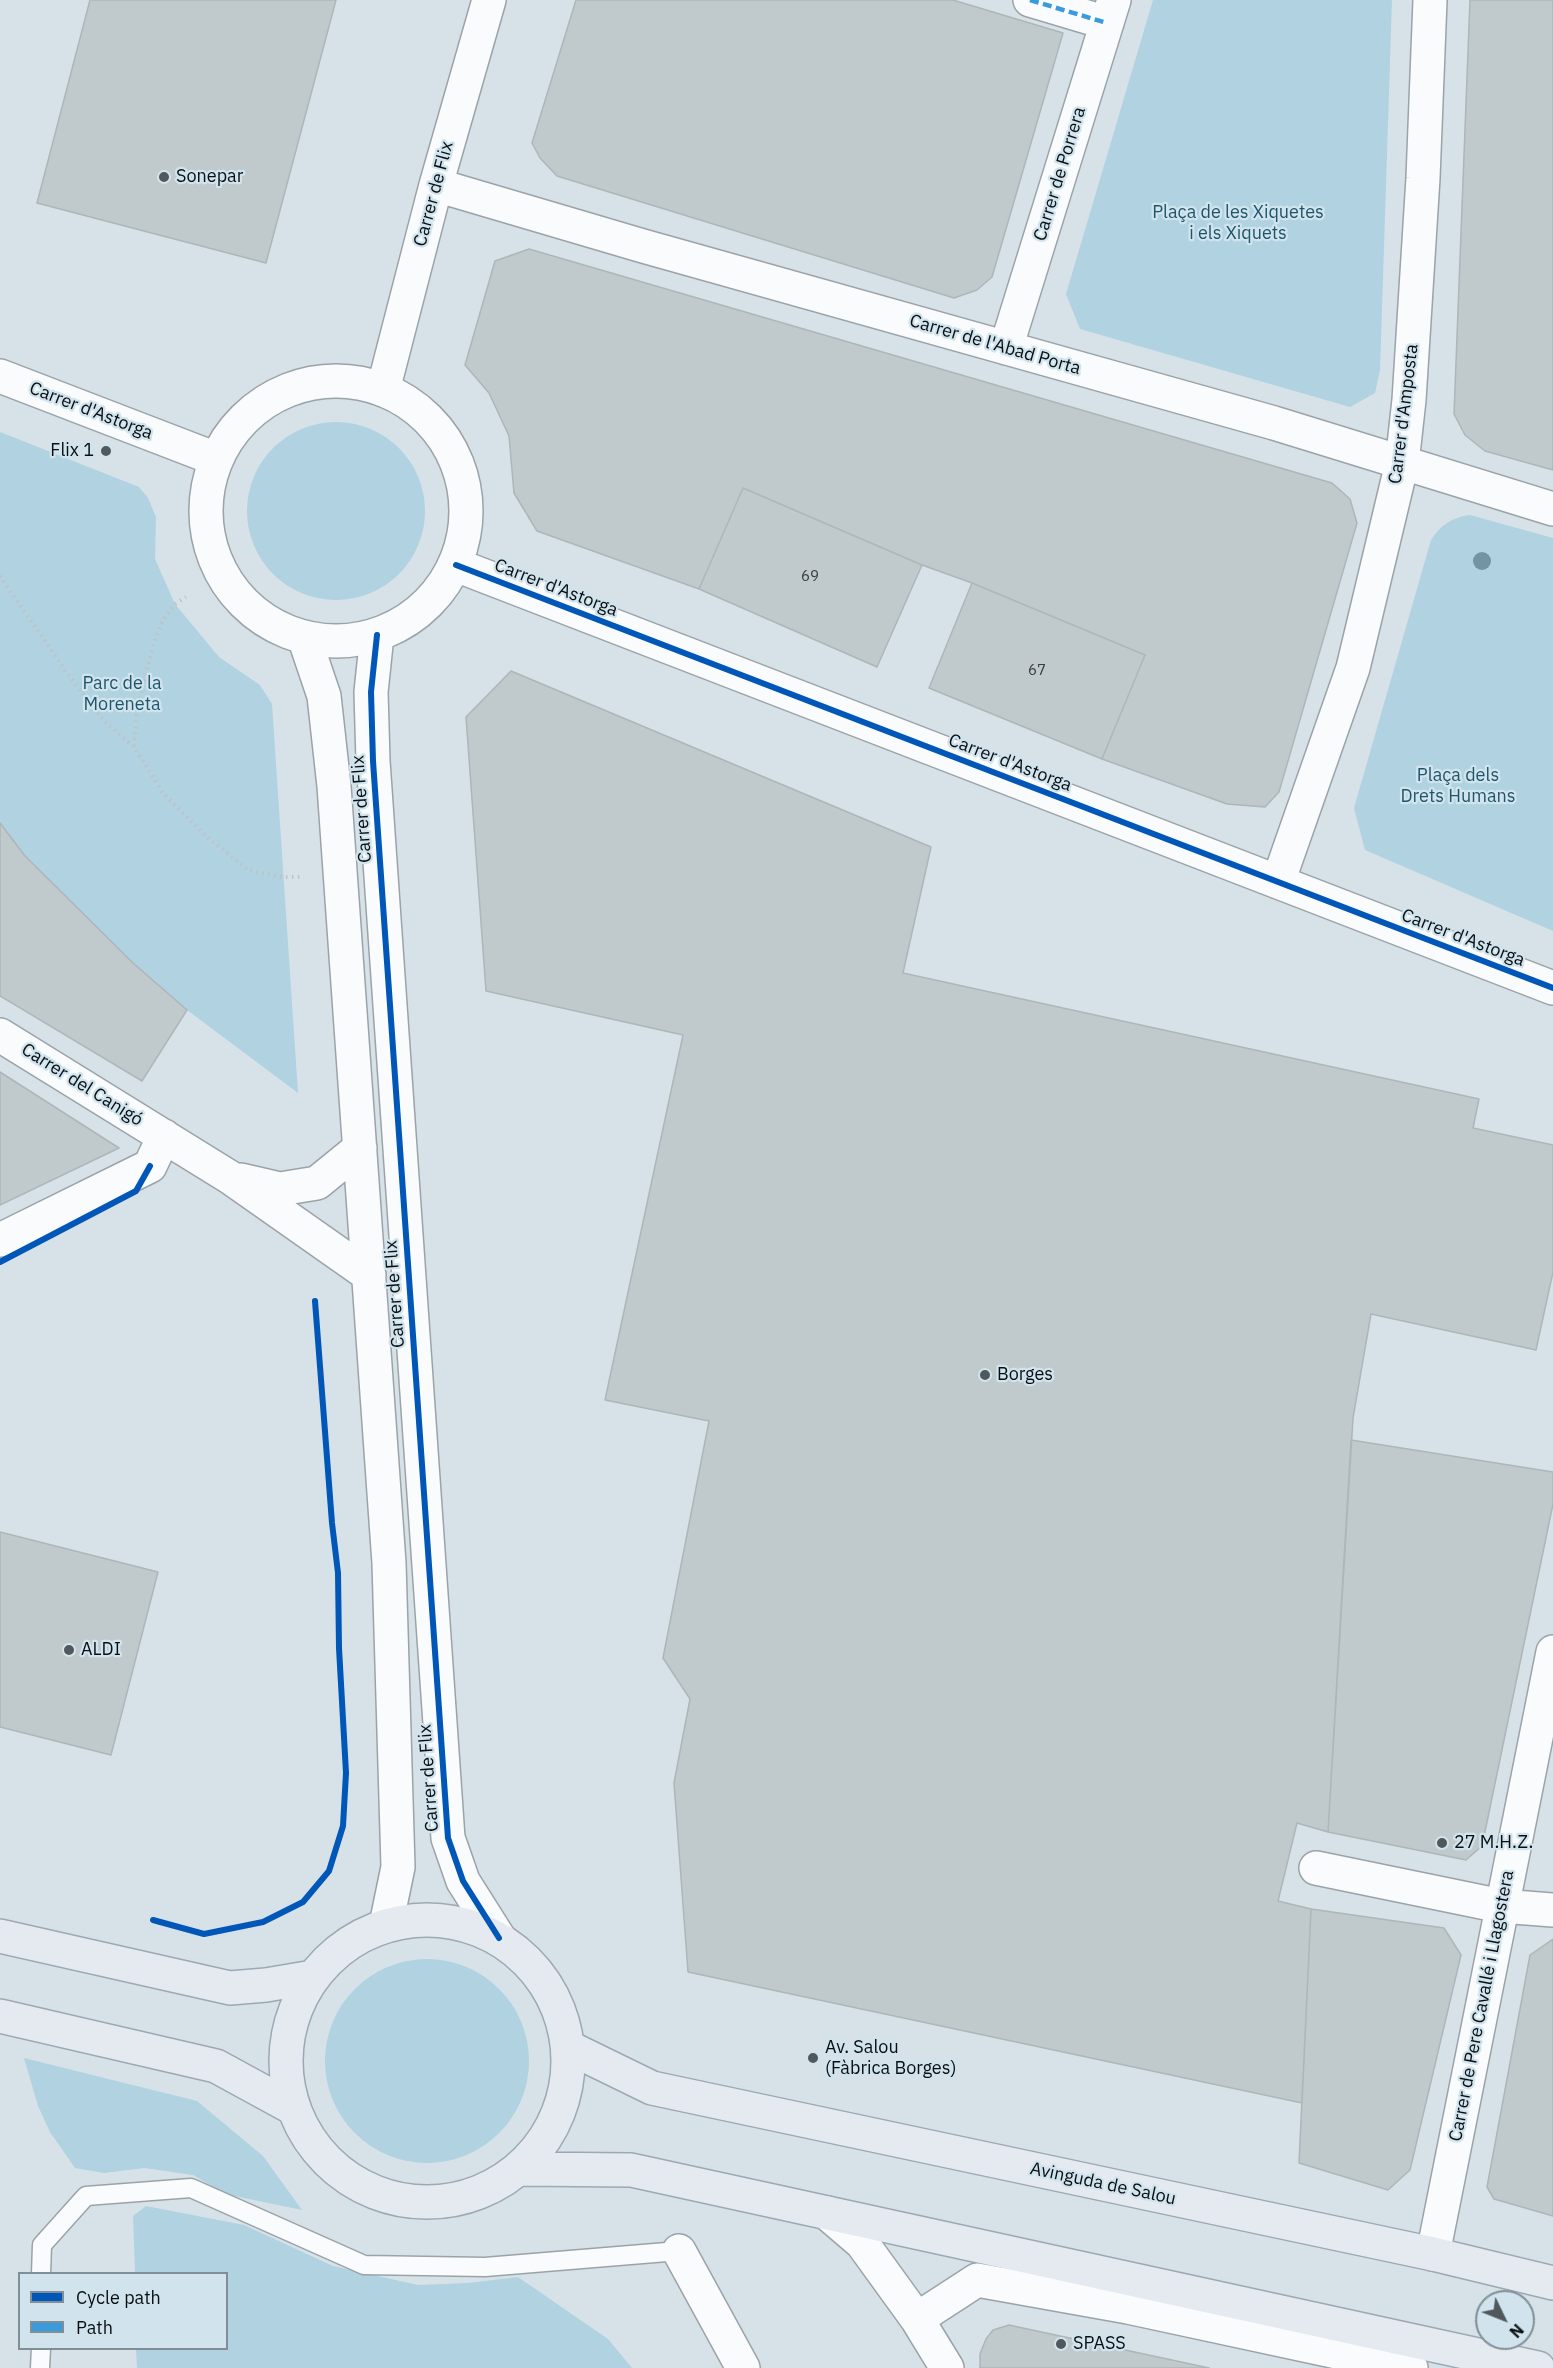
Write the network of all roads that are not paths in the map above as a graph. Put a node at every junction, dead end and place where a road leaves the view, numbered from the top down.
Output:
1 (489, 0) edge
2 (1030, 0) edge
3 (1430, 0) edge
4 (1111, 11) edge
5 (436, 184) junction
6 (1006, 348) junction
7 (0, 376) edge
8 (383, 390) junction
9 (216, 459) junction
10 (1402, 463) junction
11 (1553, 509) edge
12 (456, 566) junction
13 (377, 635) junction
14 (304, 637) junction
15 (1278, 882) junction
16 (1553, 988) edge
17 (0, 1035) edge
18 (164, 1136) junction
19 (360, 1148) junction
20 (231, 1178) junction
21 (0, 1240) edge
22 (369, 1275) junction
23 (1553, 1652) edge
24 (1316, 1868) dead end
25 (1501, 1906) junction
26 (1553, 1910) edge
27 (386, 1926) junction
28 (0, 1936) edge
29 (499, 1938) junction
30 (313, 1977) junction
31 (0, 2016) edge
32 (568, 2047) junction
33 (293, 2108) junction
34 (519, 2169) junction
35 (827, 2213) junction
36 (679, 2251) joint
37 (1433, 2254) junction
38 (41, 2272) edge
39 (1553, 2283) edge
40 (917, 2319) junction
41 (41, 2350) edge
42 (934, 2363) edge
43 (40, 2368) edge
44 (743, 2368) edge
45 (1411, 2368) edge
46 (1538, 2368) edge

1 - 5 street, Carrer de Flix
2 - 4 street
3 - 10 street, Carrer d'Amposta
4 - 6 street, Carrer de Porrera
5 - 6 street, Carrer de l'Abad Porta
5 - 8 street, Carrer de Flix
6 - 10 street, Carrer de l'Abad Porta
7 - 9 street, Carrer d'Astorga
8 - 9 street
8 - 12 street
9 - 14 street
10 - 11 street, Carrer de l'Abad Porta
10 - 15 street, Carrer d'Amposta
12 - 13 street
12 - 15 street, Carrer d'Astorga
13 - 14 street
13 - 29 street, Carrer de Flix
14 - 19 street, Carrer de Flix
15 - 16 street, Carrer d'Astorga
17 - 18 street, Carrer del Canigó
18 - 20 street, Carrer del Canigó
18 - 21 street
19 - 20 street, Carrer del Canigó
19 - 22 street, Carrer de Flix
20 - 22 street, Carrer del Canigó
22 - 27 street, Carrer de Flix
23 - 25 street, Carrer de Pere Cavallé i Llagostera
24 - 25 street
25 - 26 street
25 - 37 street, Carrer de Pere Cavallé i Llagostera
27 - 29 main road
27 - 30 main road
28 - 30 main road
29 - 32 main road
30 - 33 main road
31 - 33 main road
32 - 34 main road
32 - 37 main road, Avinguda de Salou
33 - 34 main road
34 - 35 main road
35 - 40 street
35 - 46 main road
36 - 38 lane
36 - 44 street
37 - 39 main road, Avinguda de Salou
40 - 42 street
40 - 45 street
41 - 43 lane

